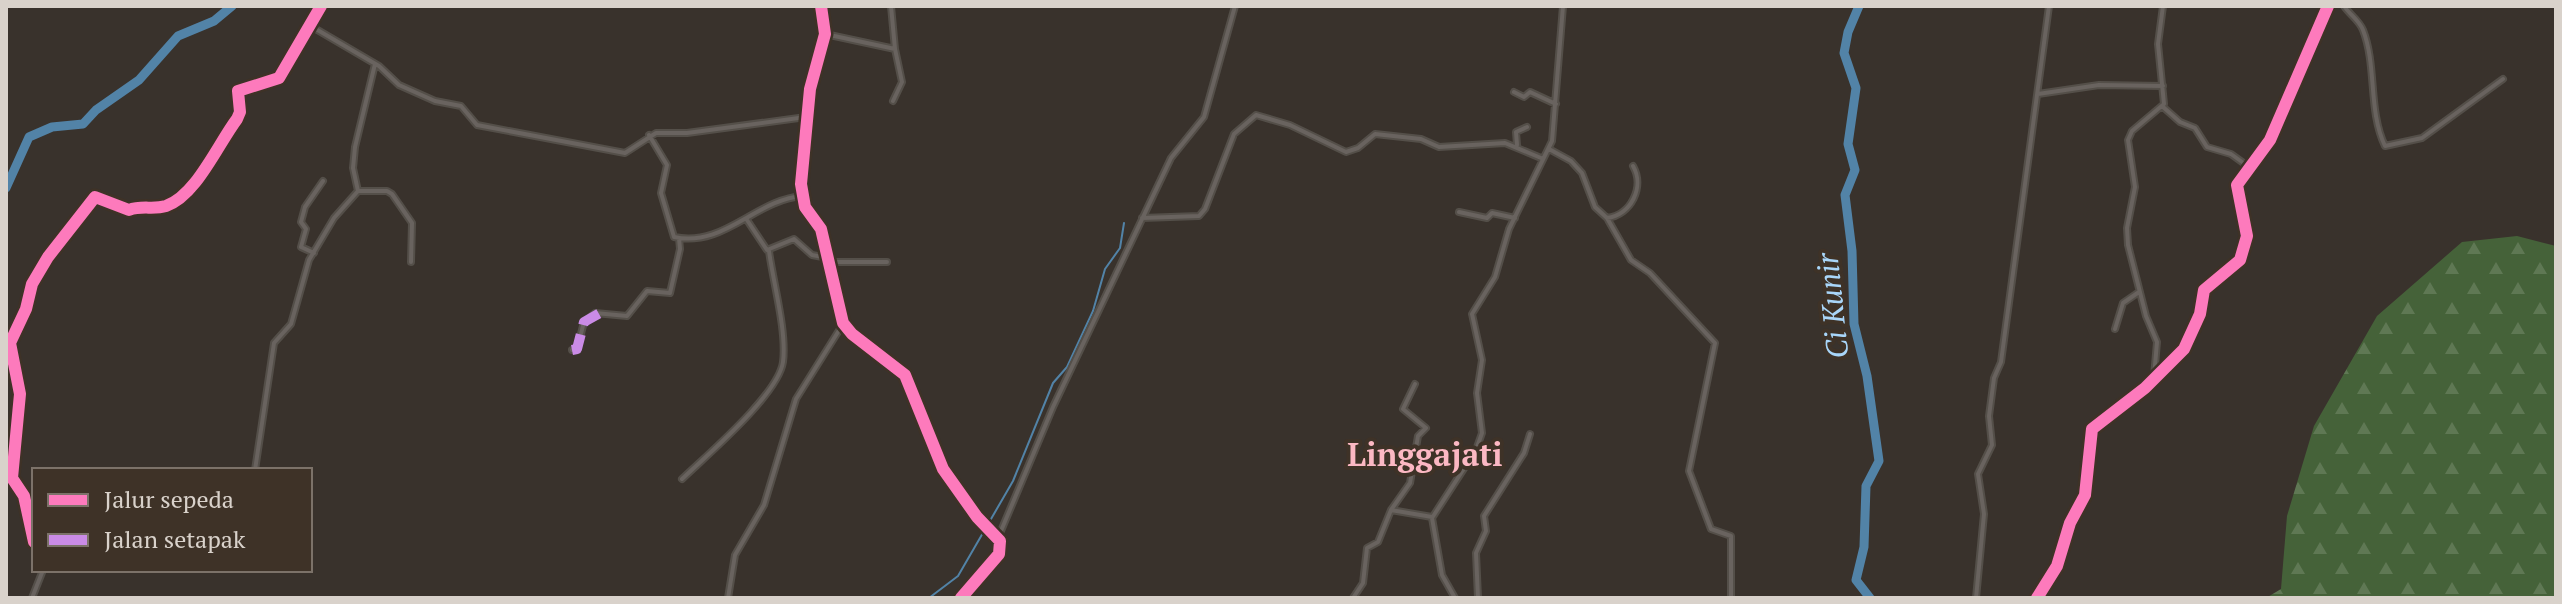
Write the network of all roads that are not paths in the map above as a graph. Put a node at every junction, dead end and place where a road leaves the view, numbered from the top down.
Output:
1 (321, 6) edge
2 (821, 6) edge
3 (891, 6) edge
4 (1235, 6) edge
5 (1563, 6) edge
6 (2049, 6) edge
7 (2163, 6) edge
8 (2328, 6) edge
9 (2344, 6) edge
10 (309, 25) junction
11 (825, 34) junction
12 (895, 49) junction
13 (375, 64) junction
14 (2503, 79) dead end
15 (2163, 86) junction
16 (1514, 92) dead end
17 (2037, 94) junction
18 (893, 101) dead end
19 (1556, 104) junction
20 (2162, 106) junction
21 (806, 117) junction
22 (1527, 127) dead end
23 (649, 135) junction
24 (1517, 145) junction
25 (1549, 149) junction
26 (1542, 158) junction
27 (1633, 166) dead end
28 (2249, 167) junction
29 (323, 181) dead end
30 (358, 191) junction
31 (803, 196) junction
32 (1459, 212) dead end
33 (1142, 218) junction
34 (1515, 218) junction
35 (1607, 218) junction
36 (747, 220) junction
37 (679, 238) junction
38 (769, 251) junction
39 (314, 253) junction
40 (829, 260) junction
41 (411, 262) dead end
42 (887, 262) dead end
43 (2139, 292) junction
44 (843, 323) junction
45 (2115, 329) dead end
46 (572, 350) dead end
47 (2157, 358) junction
48 (2165, 369) junction
49 (2154, 380) junction
50 (1415, 384) dead end
51 (1530, 434) dead end
52 (255, 468) edge
53 (682, 479) dead end
54 (1391, 510) junction
55 (1432, 518) junction
56 (32, 533) edge
57 (998, 538) junction
58 (42, 572) edge
59 (32, 598) edge
60 (728, 598) edge
61 (961, 598) edge
62 (1353, 598) edge
63 (1455, 598) edge
64 (1478, 598) edge
65 (1731, 598) edge
66 (1976, 598) edge
67 (2037, 598) edge

1 - 10 street
2 - 11 street
3 - 12 street
4 - 33 street
5 - 19 street
6 - 17 street
7 - 15 street
8 - 28 street
9 - 14 street
10 - 13 street
10 - 56 street
11 - 12 street
11 - 21 street
12 - 18 street
13 - 23 street
13 - 30 street
15 - 17 street
15 - 20 street
16 - 19 street
17 - 66 street
19 - 25 street
20 - 28 street
20 - 43 street
21 - 23 street
21 - 31 street
22 - 24 street
23 - 37 street
24 - 26 street
24 - 33 street
25 - 26 street
25 - 35 street
26 - 34 street
27 - 35 street
28 - 48 street
29 - 39 street
30 - 39 street
30 - 41 street
31 - 36 street
31 - 40 street
32 - 34 street
33 - 57 street
34 - 55 street
35 - 65 street
36 - 37 street
36 - 38 street
37 - 46 street
38 - 40 street
38 - 53 street
39 - 52 street
40 - 42 street
40 - 44 street
43 - 45 street
43 - 47 street
44 - 57 street
44 - 60 street
47 - 48 street
47 - 49 street
48 - 49 street
49 - 67 street
50 - 54 street
51 - 64 street
54 - 55 street
54 - 62 street
55 - 63 street
57 - 61 street
58 - 59 street

